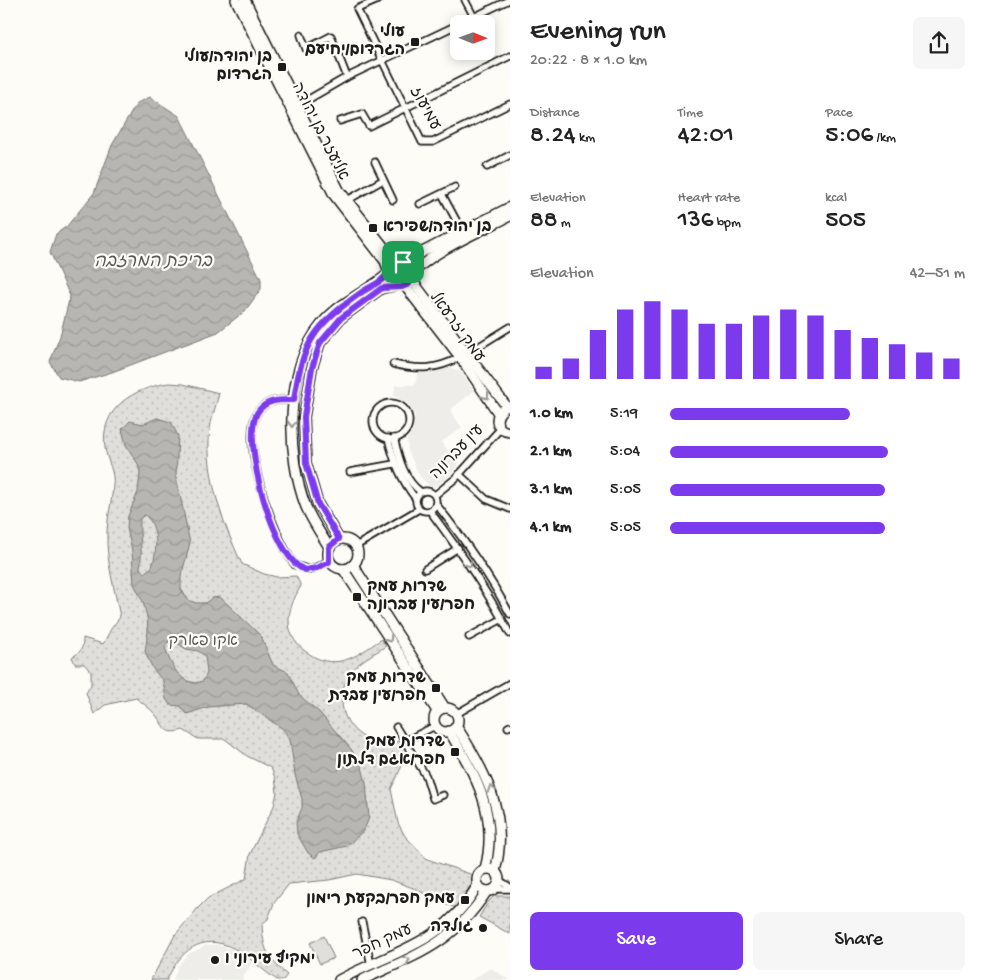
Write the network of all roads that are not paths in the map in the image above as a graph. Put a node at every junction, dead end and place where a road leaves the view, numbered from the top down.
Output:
1 (236, 0) edge
2 (245, 0) edge
3 (378, 0) edge
4 (465, 0) edge
5 (509, 0) edge
6 (473, 15) edge
7 (478, 15) edge
8 (450, 28) edge
9 (301, 35) dead end
10 (510, 56) edge
11 (383, 60) junction
12 (347, 77) junction
13 (510, 104) edge
14 (297, 106) junction
15 (406, 107) junction
16 (340, 121) dead end
17 (510, 156) edge
18 (375, 162) dead end
19 (487, 167) dead end
20 (383, 180) junction
21 (455, 187) dead end
22 (442, 194) junction
23 (346, 200) junction
24 (393, 200) dead end
25 (420, 204) dead end
26 (510, 207) edge
27 (510, 216) edge
28 (462, 231) junction
29 (400, 262) junction
30 (388, 272) junction
31 (410, 280) junction
32 (394, 286) junction
33 (510, 327) edge
34 (464, 355) junction
35 (393, 364) dead end
36 (294, 400) junction
37 (509, 407) edge
38 (498, 413) junction
39 (500, 429) junction
40 (510, 432) edge
41 (391, 438) junction
42 (394, 464) junction
43 (350, 472) dead end
44 (459, 474) junction
45 (421, 492) junction
46 (435, 495) junction
47 (416, 499) junction
48 (436, 504) junction
49 (419, 508) junction
50 (510, 509) edge
51 (430, 511) junction
52 (339, 539) junction
53 (356, 546) junction
54 (329, 547) junction
55 (458, 548) junction
56 (329, 562) junction
57 (353, 565) junction
58 (343, 569) junction
59 (425, 569) dead end
60 (510, 614) edge
61 (502, 619) junction
62 (510, 634) edge
63 (469, 637) dead end
64 (510, 683) edge
65 (441, 709) junction
66 (456, 714) junction
67 (435, 726) junction
68 (396, 727) dead end
69 (453, 729) junction
70 (405, 741) junction
71 (442, 795) dead end
72 (485, 869) junction
73 (497, 875) junction
74 (478, 885) junction
75 (510, 888) edge
76 (491, 890) junction
77 (362, 922) dead end
78 (375, 963) junction
79 (338, 980) edge
80 (362, 980) edge

1 - 30 street, אליעזר בן יהודה
2 - 14 street, אליעזר בן יהודה
3 - 11 street, עמיעוז
4 - 6 street
5 - 7 street
8 - 11 street
9 - 12 street
10 - 15 street
11 - 12 street
11 - 15 street, עמיעוז
12 - 14 street
13 - 15 street, עמיעוז
14 - 23 street, אליעזר בן יהודה
15 - 16 street
17 - 19 street
18 - 20 street
20 - 23 street
20 - 24 street
21 - 22 street
22 - 25 street
22 - 28 street
23 - 29 street, אליעזר בן יהודה
26 - 28 street
27 - 31 street
28 - 29 street
29 - 30 street
29 - 31 street
30 - 32 street
30 - 36 street
31 - 32 street
31 - 34 street, עמק יזרעאל
32 - 52 street
33 - 34 street
34 - 35 street
34 - 37 street, עמק יזרעאל
34 -> 38 street, עמק יזרעאל
36 -> 54 street
36 - 56 street
37 - 38 street
38 - 39 street
39 - 40 street
39 - 44 street, עין עברונה
41 - 41 street
41 - 42 street
41 - 45 street
42 - 43 street
42 - 47 street
44 - 46 street, עין עברונה
44 - 50 street
45 - 46 street
45 - 47 street
46 - 48 street
47 - 49 street
48 - 51 street
48 - 60 street
49 - 51 street
49 - 53 street
51 - 55 street
52 - 53 street
52 - 54 street
53 - 57 street
54 - 56 street
55 - 59 street
55 -> 61 street
56 - 58 street
57 - 58 street
57 - 65 street
58 -> 65 street
61 - 62 street
61 - 63 street
64 - 66 street
65 - 66 street
65 - 67 street
66 - 69 street
67 - 69 street
67 - 70 street
68 - 70 street
69 - 72 street
73 -> 69 street
70 - 71 street
72 - 73 street
72 - 74 street, עמק חפר
73 - 75 street
73 - 76 street, עמק חפר
74 - 76 street
74 - 78 street, עמק חפר
75 - 76 street
80 -> 76 street, עמק חפר
77 - 78 street
78 - 79 street, עמק חפר

